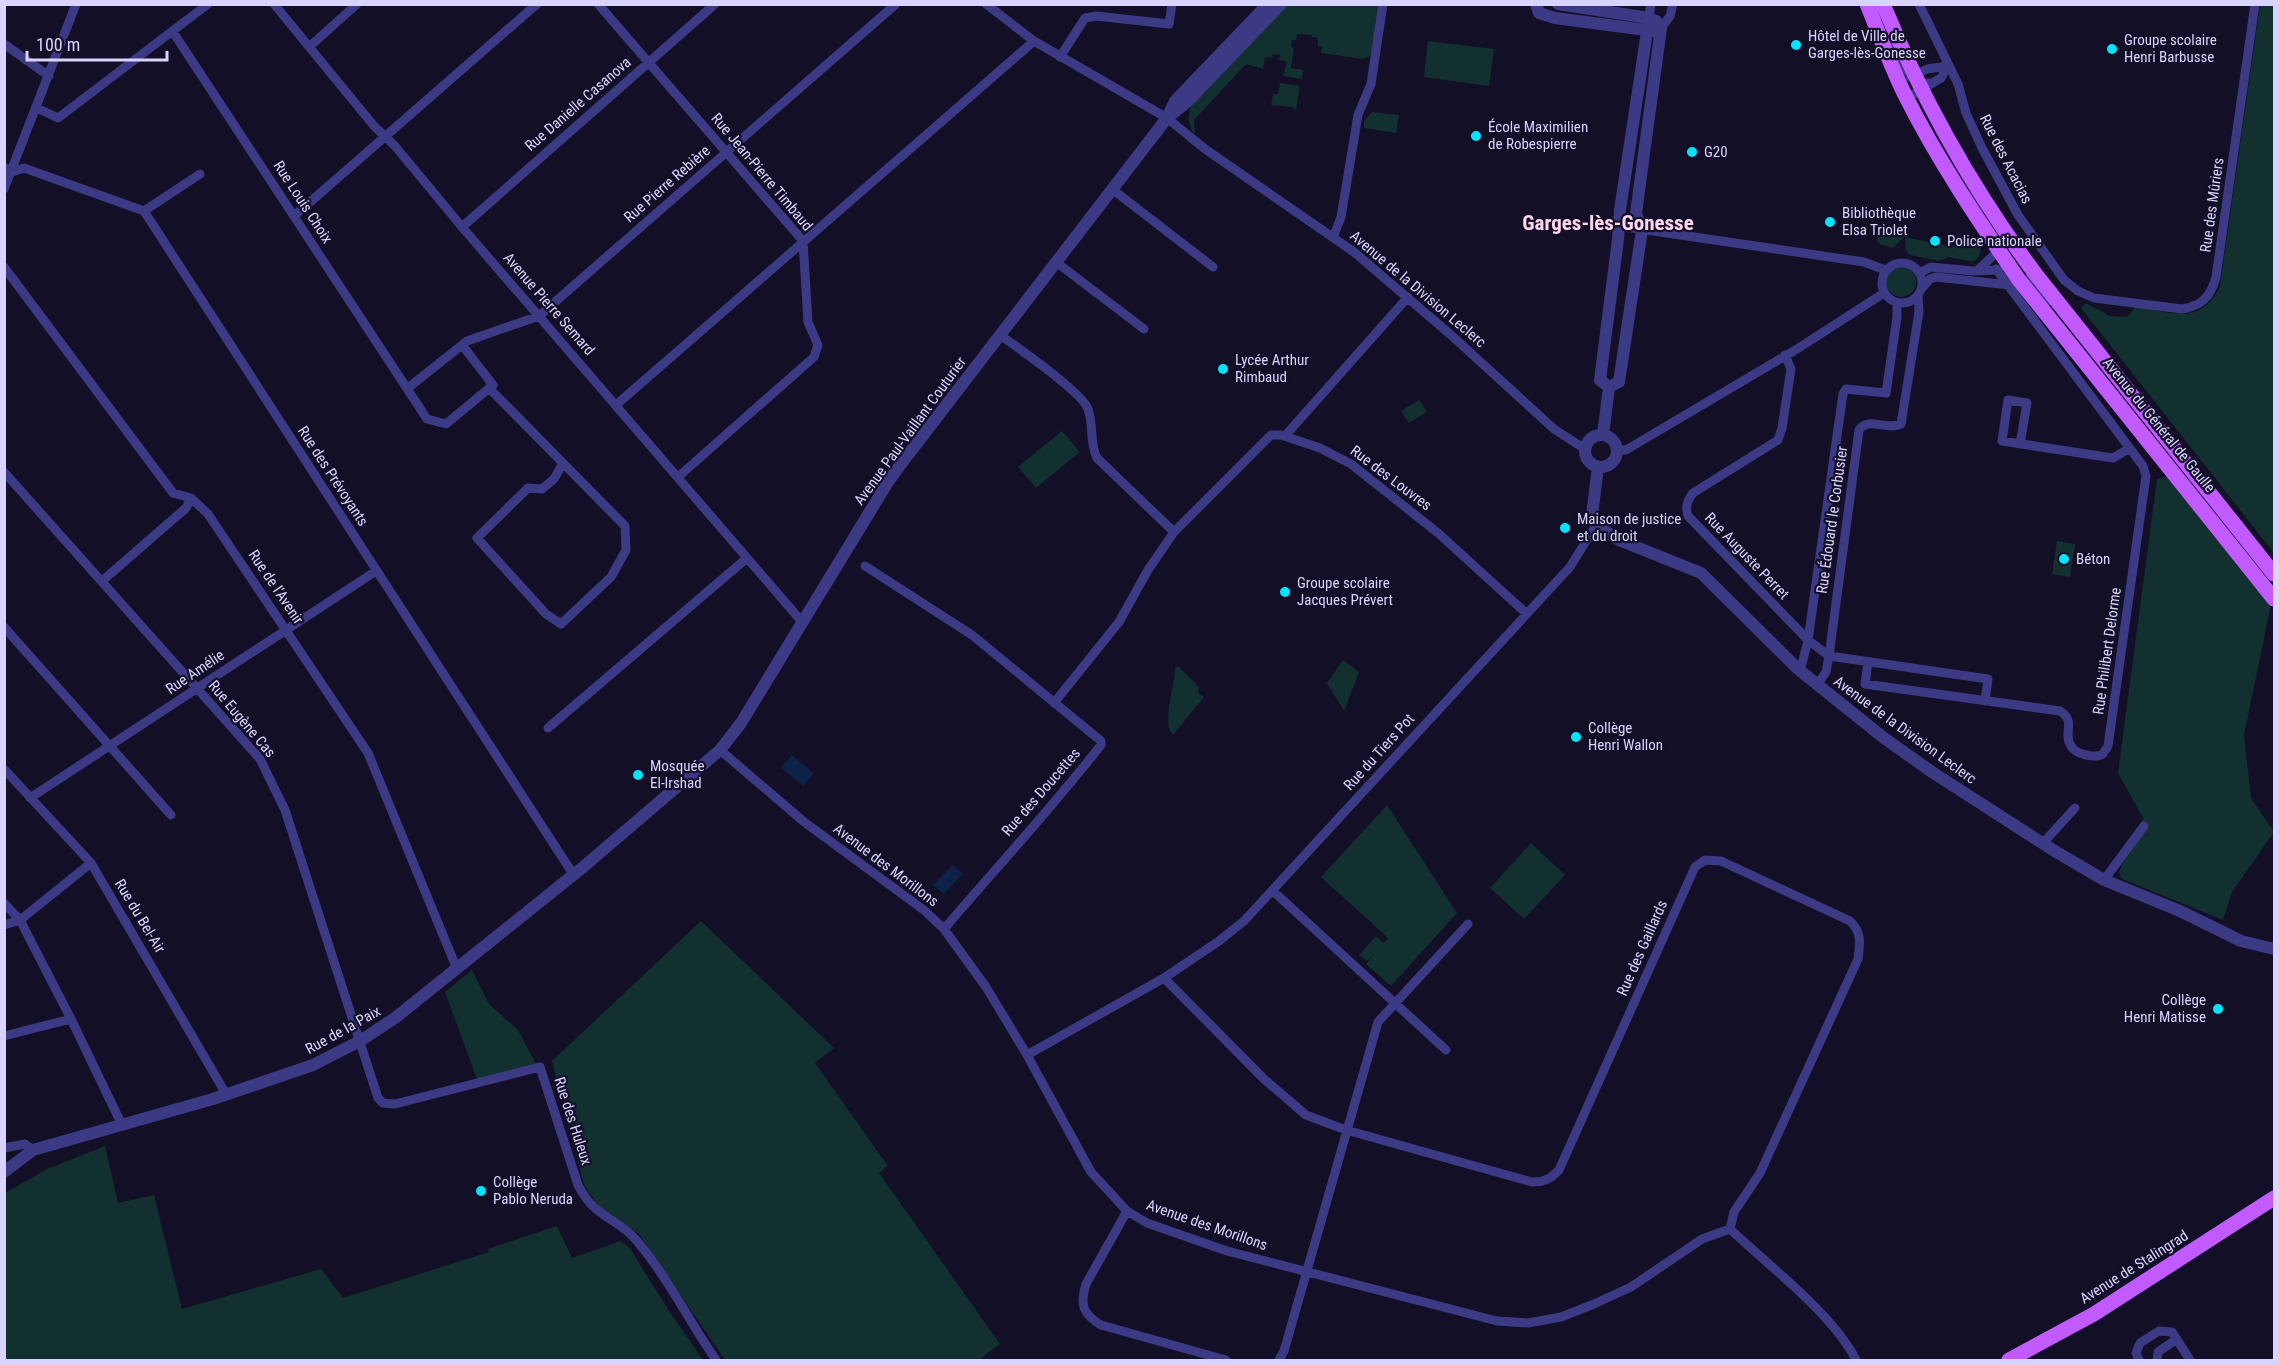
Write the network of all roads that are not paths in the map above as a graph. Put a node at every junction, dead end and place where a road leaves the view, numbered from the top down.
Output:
1 (76, 4) edge
2 (208, 4) edge
3 (274, 4) edge
4 (357, 4) edge
5 (537, 4) edge
6 (598, 4) edge
7 (715, 4) edge
8 (896, 4) edge
9 (1172, 4) edge
10 (1268, 4) edge
11 (1281, 4) edge
12 (1383, 4) edge
13 (1536, 4) edge
14 (1558, 4) edge
15 (1651, 4) edge
16 (1673, 4) edge
17 (1883, 4) edge
18 (1919, 4) edge
19 (2255, 4) edge
20 (988, 5) edge
21 (1867, 5) edge
22 (1649, 18) junction
23 (1660, 28) junction
24 (173, 32) junction
25 (1647, 32) junction
26 (1034, 41) junction
27 (4, 44) edge
28 (309, 47) junction
29 (1060, 57) junction
30 (649, 61) junction
31 (1948, 66) junction
32 (49, 76) junction
33 (1916, 82) junction
34 (37, 108) junction
35 (1167, 118) junction
36 (385, 137) junction
37 (726, 152) junction
38 (8, 169) edge
39 (200, 174) dead end
40 (4, 189) edge
41 (1112, 189) junction
42 (144, 211) junction
43 (294, 216) junction
44 (462, 226) junction
45 (1619, 226) junction
46 (1642, 230) junction
47 (1333, 238) junction
48 (803, 241) junction
49 (1998, 251) junction
50 (2020, 253) junction
51 (1056, 262) junction
52 (4, 267) edge
53 (1213, 267) dead end
54 (1885, 270) junction
55 (1977, 271) junction
56 (1920, 273) junction
57 (2017, 282) junction
58 (1920, 292) junction
59 (1884, 293) junction
60 (1408, 297) junction
61 (2101, 298) joint
62 (1897, 303) junction
63 (539, 316) junction
64 (1144, 329) dead end
65 (2083, 334) junction
66 (1000, 335) junction
67 (462, 345) junction
68 (1785, 355) junction
69 (1609, 387) junction
70 (408, 388) junction
71 (489, 388) junction
72 (1886, 393) junction
73 (1906, 396) junction
74 (616, 405) junction
75 (1603, 435) junction
76 (1285, 436) junction
77 (2020, 444) junction
78 (2130, 448) junction
79 (1585, 449) junction
80 (1617, 450) junction
81 (562, 463) junction
82 (1598, 467) junction
83 (4, 472) edge
84 (678, 477) junction
85 (191, 498) junction
86 (1596, 525) junction
87 (1174, 532) junction
88 (747, 558) junction
89 (865, 566) dead end
90 (376, 571) junction
91 (2274, 574) edge
92 (102, 581) junction
93 (2274, 599) edge
94 (1527, 614) junction
95 (803, 623) junction
96 (4, 627) edge
97 (287, 629) junction
98 (1808, 640) junction
99 (1829, 656) junction
100 (1868, 662) junction
101 (1798, 669) junction
102 (1817, 685) junction
103 (197, 688) junction
104 (1985, 701) junction
105 (1054, 703) junction
106 (548, 728) dead end
107 (111, 746) junction
108 (720, 750) junction
109 (4, 769) edge
110 (30, 798) junction
111 (2075, 808) dead end
112 (171, 815) dead end
113 (2144, 826) dead end
114 (612, 842) joint
115 (2043, 843) junction
116 (91, 863) junction
117 (573, 874) junction
118 (2104, 880) junction
119 (1273, 891) junction
120 (4, 903) edge
121 (20, 920) junction
122 (1468, 924) dead end
123 (4, 925) edge
124 (944, 929) junction
125 (2274, 949) edge
126 (457, 969) junction
127 (1164, 978) junction
128 (1394, 1003) junction
129 (71, 1019) junction
130 (4, 1036) edge
131 (360, 1041) junction
132 (1446, 1050) dead end
133 (1027, 1055) junction
134 (226, 1094) junction
135 (123, 1125) junction
136 (1346, 1130) junction
137 (4, 1148) edge
138 (33, 1150) junction
139 (4, 1172) edge
140 (2274, 1198) edge
141 (1126, 1211) junction
142 (1730, 1229) junction
143 (1306, 1272) junction
144 (2176, 1340) junction
145 (716, 1360) edge
146 (1226, 1360) edge
147 (1279, 1360) edge
148 (1858, 1360) edge
149 (2009, 1360) edge
150 (2139, 1360) edge
151 (2157, 1360) edge
152 (2190, 1360) edge

1 - 32 street
2 - 24 street
3 - 28 street, Avenue Pierre Semard
4 - 28 street
5 - 36 street
6 - 30 street, Rue Jean-Pierre Timbaud
7 - 30 street, Rue Danielle Casanova
8 - 37 street, Rue Pierre Rebière
9 - 29 street
10 - 35 street
11 - 35 street
12 - 47 street
13 - 25 street
14 - 22 street
15 - 22 street
16 - 23 street
17 - 33 main road, Avenue du Général de Gaulle
18 - 31 street, Rue des Acacias
19 - 61 street, Rue des Mûriers
20 - 26 street, Avenue de la Division Leclerc
21 - 33 main road, Avenue du Général de Gaulle
22 - 23 street
22 - 25 street
23 - 25 street
23 - 46 street
24 - 34 street
24 - 43 street, Rue Louis Choix
25 - 45 street
26 - 29 street, Avenue de la Division Leclerc
26 - 48 street
27 - 32 street
28 - 36 street, Avenue Pierre Semard
29 - 35 street, Avenue de la Division Leclerc
30 - 37 street, Rue Jean-Pierre Timbaud
30 - 44 street, Rue Danielle Casanova
31 - 33 street
31 - 33 street
31 - 61 street, Rue des Acacias
32 - 34 street
33 - 49 main road, Avenue du Général de Gaulle
33 - 50 main road, Avenue du Général de Gaulle
34 - 38 street
35 - 41 street, Avenue Paul-Vaillant Couturier
35 - 47 street, Avenue de la Division Leclerc
36 - 43 street
36 - 44 street, Avenue Pierre Semard
37 - 48 street, Rue Jean-Pierre Timbaud
37 - 63 street, Rue Pierre Rebière
38 - 40 street
38 - 42 street
39 - 42 street
41 - 51 street, Avenue Paul-Vaillant Couturier
41 - 53 street
42 - 90 street, Rue des Prévoyants
43 - 70 street, Rue Louis Choix
44 - 63 street, Avenue Pierre Semard
45 - 46 street
45 - 69 street
46 - 54 street
46 - 69 street
47 - 60 street, Avenue de la Division Leclerc
48 - 74 street
48 - 84 street, Rue Jean-Pierre Timbaud
49 - 55 street
49 - 57 main road, Avenue du Général de Gaulle
50 - 57 street
50 - 65 main road, Avenue du Général de Gaulle
51 - 64 street
51 - 66 street, Avenue Paul-Vaillant Couturier
52 - 85 street, Rue de l'Avenir
54 - 56 street
54 - 59 street
55 - 56 street
55 - 57 street, Avenue du Général de Gaulle
56 - 58 street
57 - 58 street
57 - 65 street, Avenue du Général de Gaulle
57 - 78 street, Rue Philibert Delorme
57 - 93 main road, Avenue du Général de Gaulle
58 - 62 street
58 - 73 street, Rue Édouard le Corbusier
59 - 62 street
59 - 68 street
60 - 76 street
60 - 79 street, Avenue de la Division Leclerc
62 - 72 street
63 - 67 street
63 - 74 street, Avenue Pierre Semard
65 - 91 main road, Avenue du Général de Gaulle
66 - 87 street
66 - 95 street, Avenue Paul-Vaillant Couturier
67 - 70 street
67 - 71 street
68 - 80 street
68 - 98 street, Rue Auguste Perret
69 - 75 street
70 - 71 street, Rue Louis Choix
71 - 81 street
72 - 73 street, Rue Édouard le Corbusier
72 - 98 street, Rue Édouard le Corbusier
73 - 99 street, Rue Édouard le Corbusier
74 - 84 street, Avenue Pierre Semard
75 - 79 street
75 - 80 street
76 - 87 street
76 - 94 street, Rue des Louvres
77 - 77 street
77 - 78 street
78 - 104 street, Rue Philibert Delorme
79 - 82 street
80 - 82 street
81 - 81 street
82 - 86 street
83 - 92 street, Rue Eugène Cas
84 - 88 street, Avenue Pierre Semard
85 - 92 street
85 - 97 street, Rue de l'Avenir
86 - 94 street, Rue du Tiers Pot
86 - 101 street, Avenue de la Division Leclerc
87 - 105 street
88 - 95 street, Avenue Pierre Semard
88 - 106 street
89 - 105 street
90 - 97 street, Rue Amélie
90 - 117 street, Rue des Prévoyants
92 - 103 street, Rue Eugène Cas
94 - 119 street, Rue du Tiers Pot
95 - 108 street, Avenue Paul-Vaillant Couturier
96 - 107 street
97 - 103 street, Rue Amélie
97 - 126 street, Rue de l'Avenir
98 - 99 street
98 - 101 street, Rue Édouard le Corbusier
99 - 100 street
99 - 102 street, Rue Édouard le Corbusier
100 - 104 street, Rue Philibert Delorme
100 - 104 street
101 - 102 street, Avenue de la Division Leclerc
102 - 115 street, Avenue de la Division Leclerc
103 - 107 street, Rue Amélie
103 - 131 street, Rue Eugène Cas
105 - 124 street, Rue des Doucettes
107 - 110 street, Rue Amélie
107 - 112 street
108 - 114 street, Avenue Paul-Vaillant Couturier
108 - 124 street, Avenue des Morillons
109 - 110 street, Rue du Bel-Air
110 - 116 street, Rue du Bel-Air
111 - 115 street
113 - 118 street
114 - 117 street, Rue de la Paix
115 - 118 street, Avenue de la Division Leclerc
116 - 121 street
116 - 134 street, Rue du Bel-Air
117 - 126 street, Rue de la Paix
118 - 125 street, Avenue de la Division Leclerc
119 - 127 street, Rue du Tiers Pot
119 - 128 street
120 - 121 street
121 - 123 street
121 - 129 street
122 - 128 street
124 - 133 street, Avenue des Morillons
126 - 131 street, Rue de la Paix
127 - 133 street, Rue du Tiers Pot
127 - 136 street
128 - 132 street
128 - 136 street
129 - 130 street
129 - 135 street
131 - 134 street, Rue de la Paix
131 - 145 street, Rue des Huleux
133 - 141 street, Avenue des Morillons
134 - 135 street, Rue de la Paix
135 - 138 street, Rue de la Paix
136 - 142 street, Rue des Gaillards
136 - 143 street
137 - 138 street, Rue de la Paix
138 - 139 street
140 - 149 main road, Avenue de Stalingrad
141 - 143 street, Avenue des Morillons
141 - 146 street
142 - 143 street, Avenue des Morillons
142 - 148 street
143 - 147 street
144 - 150 street
144 - 151 street
144 - 152 street

